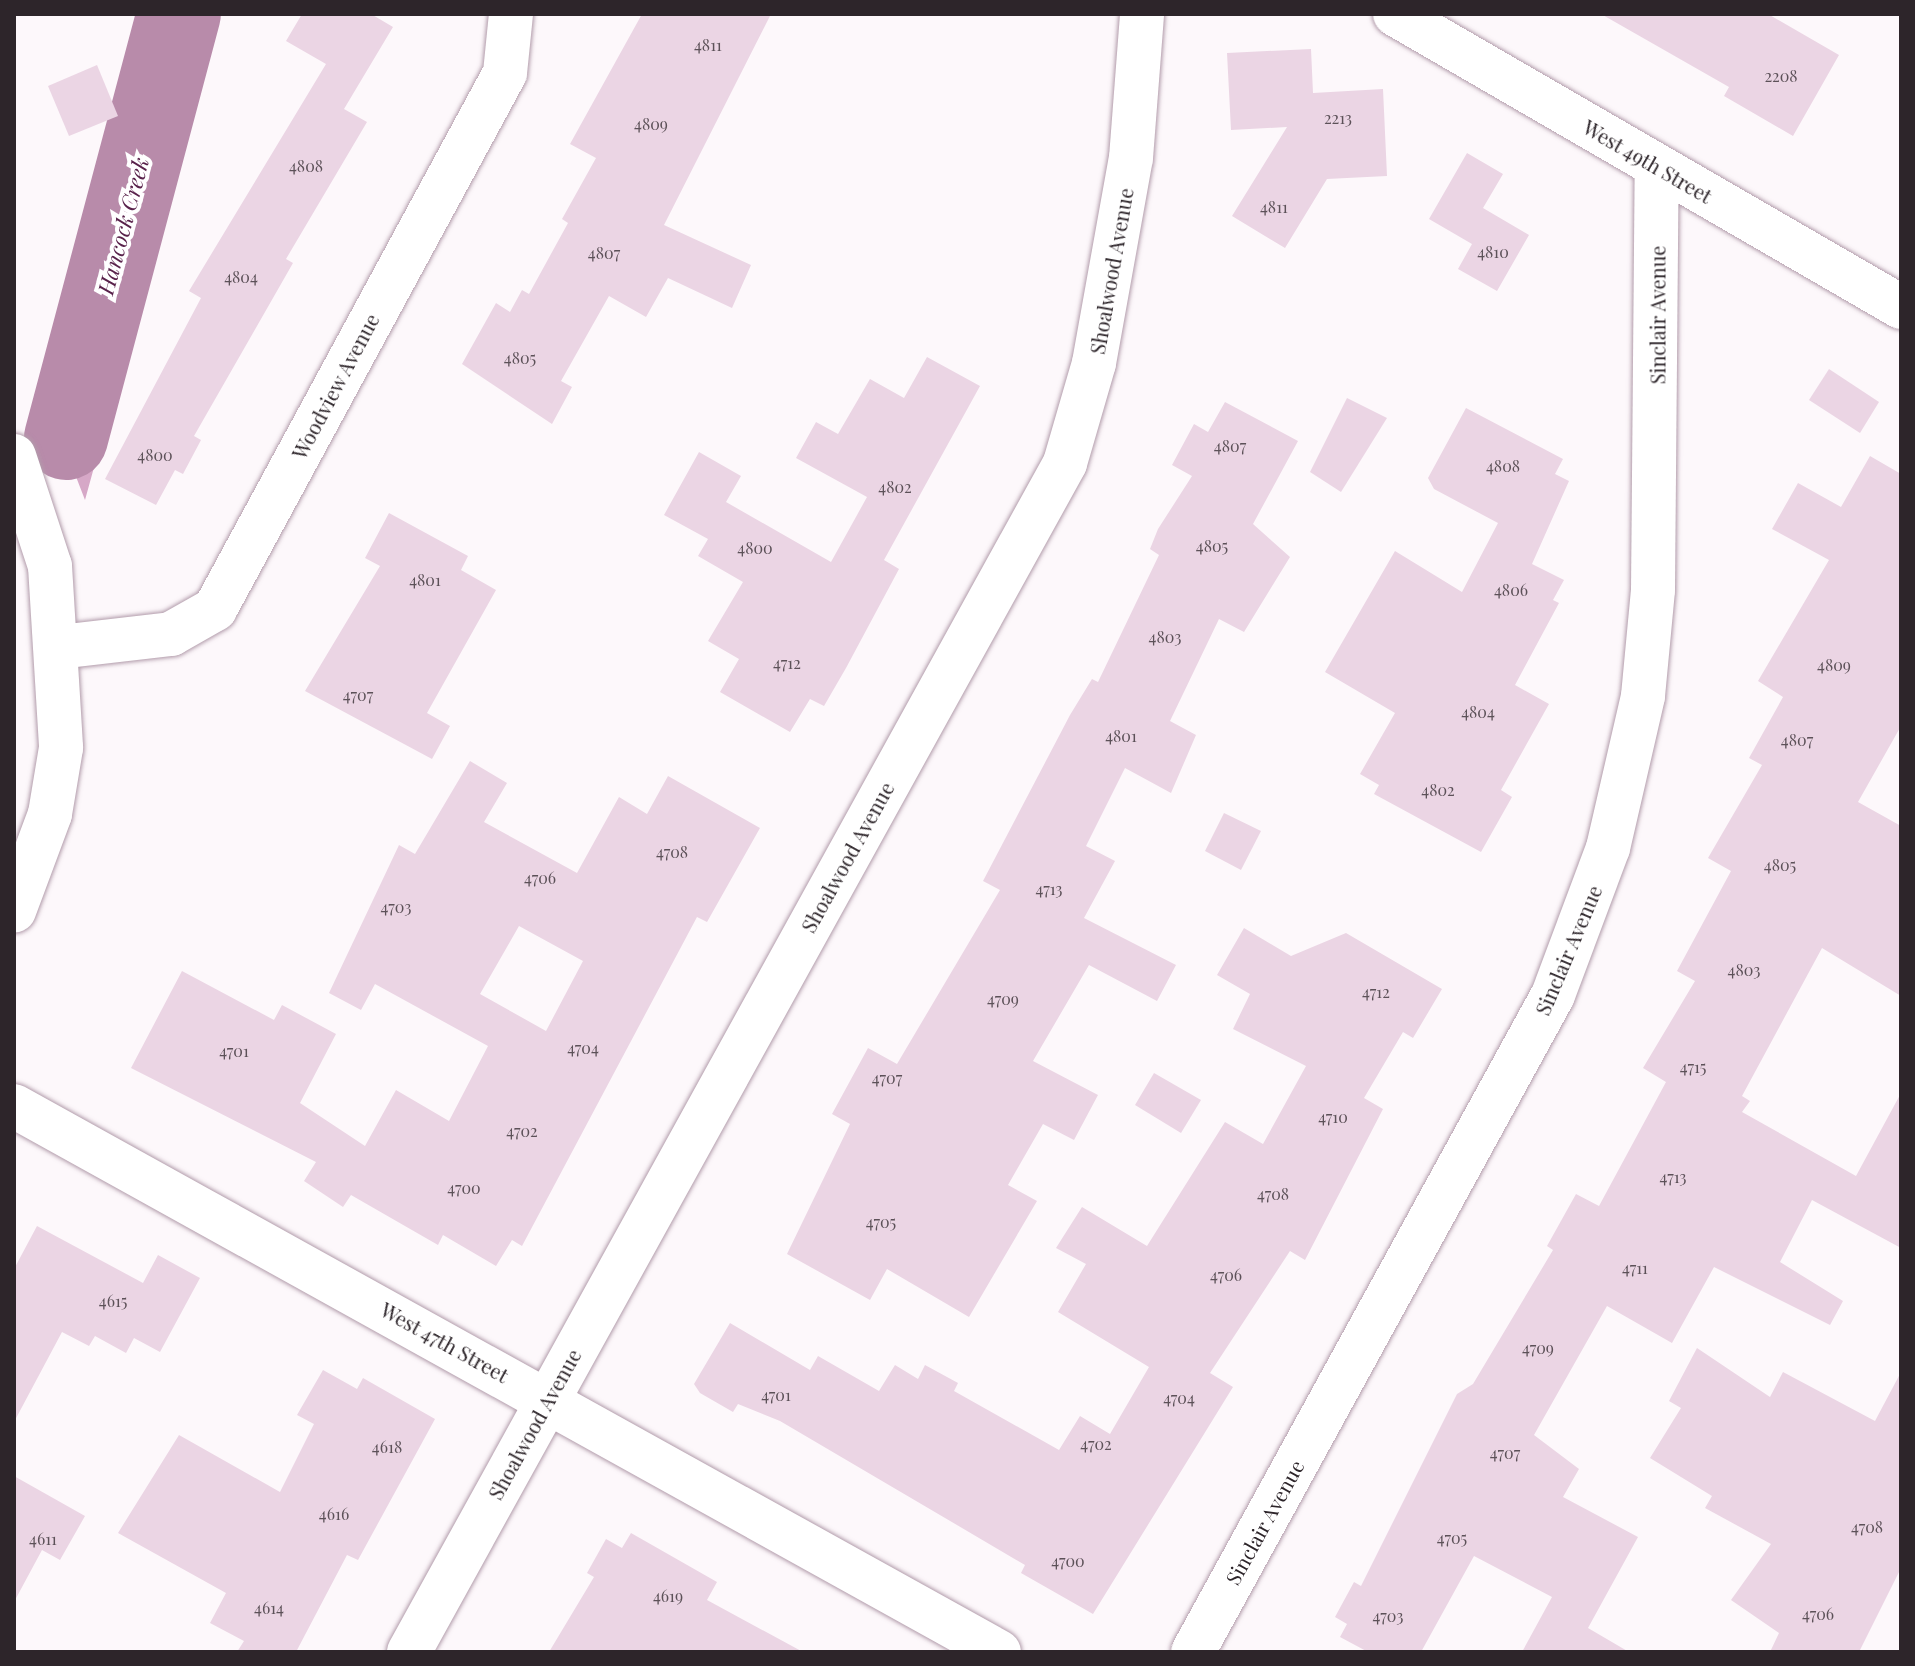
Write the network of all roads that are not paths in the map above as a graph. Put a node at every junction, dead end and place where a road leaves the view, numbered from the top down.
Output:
1 (511, 14) edge
2 (1142, 14) edge
3 (1395, 14) edge
4 (1657, 166) junction
5 (1901, 307) edge
6 (14, 456) edge
7 (59, 647) junction
8 (14, 911) edge
9 (14, 1106) edge
10 (548, 1398) junction
11 (409, 1652) edge
12 (999, 1652) edge
13 (1193, 1652) edge

1 - 7 street, Woodview Avenue
2 - 10 street, Shoalwood Avenue
3 - 4 street, West 49th Street
4 - 5 street, West 49th Street
4 - 13 street, Sinclair Avenue
6 - 7 street
7 - 8 street
9 - 10 street, West 47th Street
10 - 11 street, Shoalwood Avenue
10 - 12 street, West 47th Street

